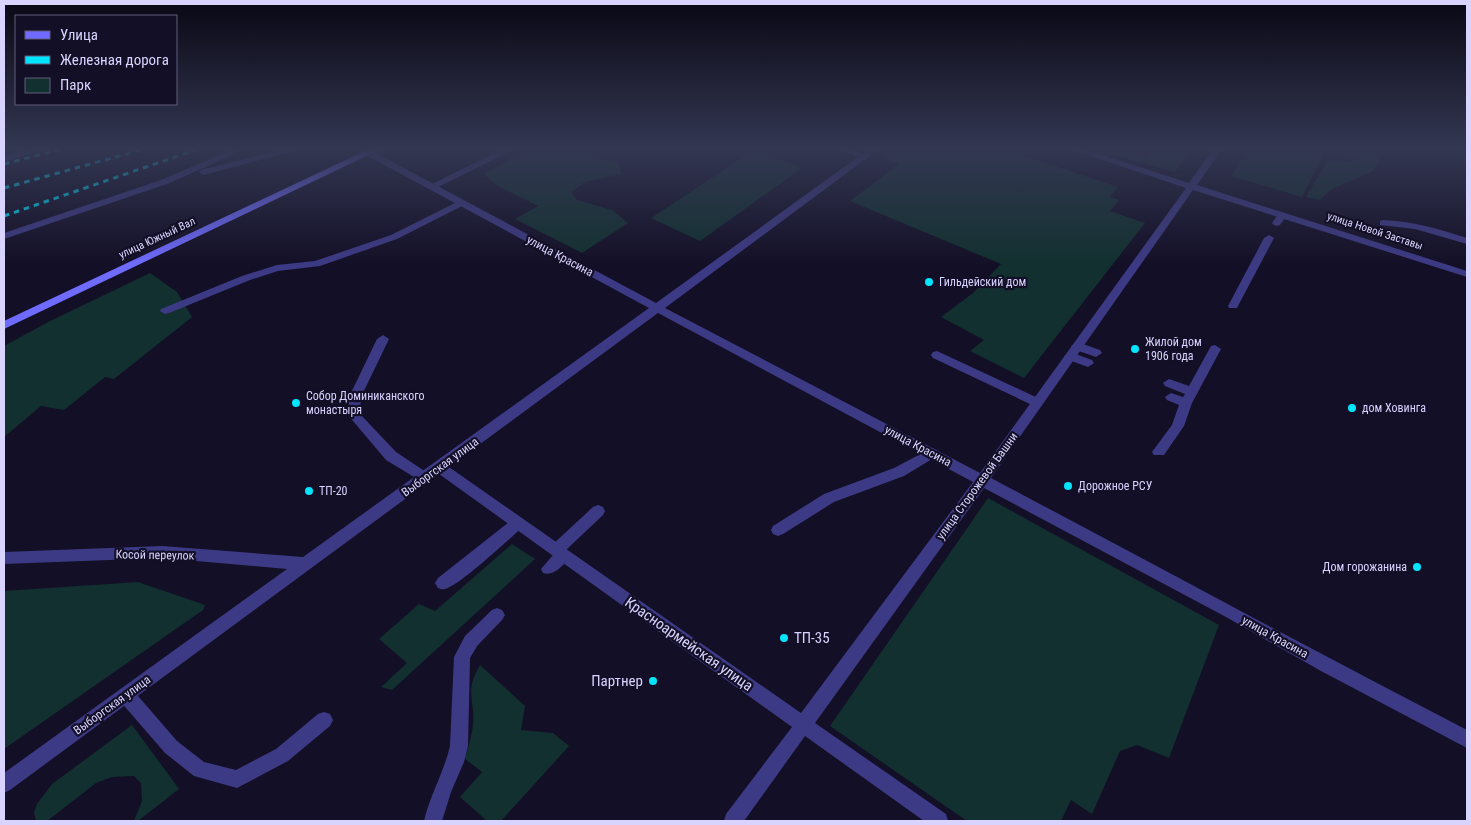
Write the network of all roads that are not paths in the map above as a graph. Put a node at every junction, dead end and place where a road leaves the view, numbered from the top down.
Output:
1 (148, 188) edge
2 (296, 188) edge
3 (433, 188) edge
4 (823, 188) edge
5 (1191, 188) edge
6 (1196, 188) edge
7 (461, 203) junction
8 (1382, 223) dead end
9 (4, 236) edge
10 (1269, 238) dead end
11 (1467, 241) edge
12 (1467, 274) edge
13 (1234, 306) dead end
14 (657, 308) junction
15 (165, 311) dead end
16 (4, 325) edge
17 (383, 339) dead end
18 (1077, 346) junction
19 (1215, 349) dead end
20 (1096, 353) dead end
21 (938, 355) dead end
22 (1070, 356) junction
23 (1088, 363) dead end
24 (1169, 383) dead end
25 (1171, 397) dead end
26 (1189, 398) junction
27 (1036, 402) junction
28 (1159, 452) dead end
29 (932, 453) junction
30 (439, 467) junction
31 (424, 478) junction
32 (982, 480) junction
33 (598, 510) dead end
34 (518, 523) junction
35 (778, 530) dead end
36 (559, 552) junction
37 (4, 558) edge
38 (306, 564) junction
39 (548, 569) dead end
40 (443, 583) dead end
41 (497, 615) dead end
42 (126, 695) junction
43 (324, 720) dead end
44 (802, 725) junction
45 (1467, 739) edge
46 (4, 784) edge
47 (433, 821) edge
48 (733, 821) edge
49 (939, 821) edge

1 - 9 street
2 - 16 street, улица Южный Вал
3 - 7 street, улица Красина
4 - 14 street, Выборгская улица
5 - 18 street, улица Сторожевой Башни
6 - 12 street, улица Новой Заставы
7 - 14 street, улица Красина
7 - 15 street
8 - 11 street
10 - 13 street
14 - 29 street, улица Красина
14 - 30 street, Выборгская улица
17 - 31 street
18 - 20 street
18 - 22 street, улица Сторожевой Башни
19 - 26 street
21 - 27 street
22 - 23 street
22 - 27 street, улица Сторожевой Башни
24 - 26 street
25 - 26 street
26 - 28 street
27 - 32 street, улица Сторожевой Башни
29 - 32 street, улица Красина
29 - 35 street
30 - 31 street, Выборгская улица
30 - 34 street, Красноармейская улица
31 - 38 street, Выборгская улица
32 - 44 street, улица Сторожевой Башни
32 - 45 street, улица Красина
33 - 36 street
34 - 36 street, Красноармейская улица
34 - 40 street
36 - 39 street
36 - 44 street, Красноармейская улица
37 - 38 street, Косой переулок
38 - 42 street, Выборгская улица
41 - 47 street
42 - 43 street
42 - 46 street, Выборгская улица
44 - 48 street, улица Сторожевой Башни
44 - 49 street, Красноармейская улица

